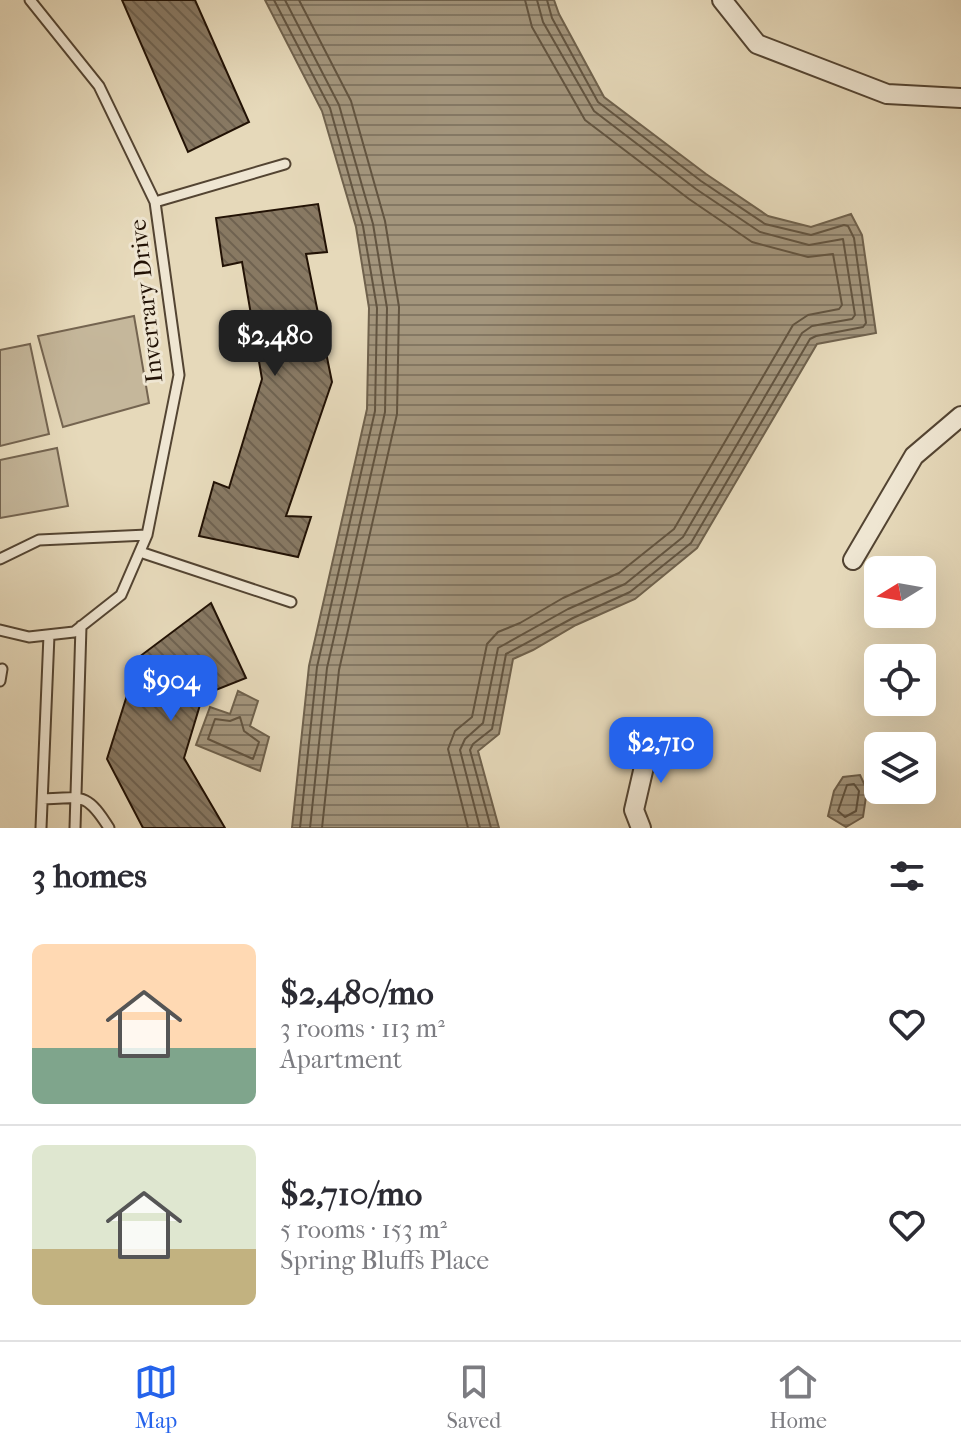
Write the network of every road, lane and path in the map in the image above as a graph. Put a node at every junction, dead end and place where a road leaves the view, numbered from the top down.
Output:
1 (30, 0) edge
2 (722, 0) edge
3 (961, 98) edge
4 (285, 164) dead end
5 (155, 202) junction
6 (961, 416) edge
7 (147, 535) junction
8 (140, 552) junction
9 (0, 559) edge
10 (853, 560) dead end
11 (291, 602) dead end
12 (81, 626) junction
13 (0, 630) edge
14 (49, 635) junction
15 (2, 669) edge
16 (0, 681) edge
17 (649, 745) dead end
18 (77, 798) junction
19 (43, 799) junction
20 (41, 828) edge
21 (75, 828) edge
22 (109, 828) edge
23 (641, 828) edge

1 - 5 lane, Inverrary Drive
2 - 3 street
4 - 5 lane
5 - 7 lane, Inverrary Drive
6 - 10 street
7 - 8 lane, Inverrary Drive
7 - 9 lane
8 - 11 lane
8 - 12 lane, Inverrary Drive
12 - 14 lane, Inverrary Drive
12 - 18 lane
13 - 14 lane, Inverrary Drive
14 - 19 lane
15 - 16 lane
17 - 23 street
18 - 19 lane
18 - 21 lane
18 - 22 lane
19 - 20 lane

